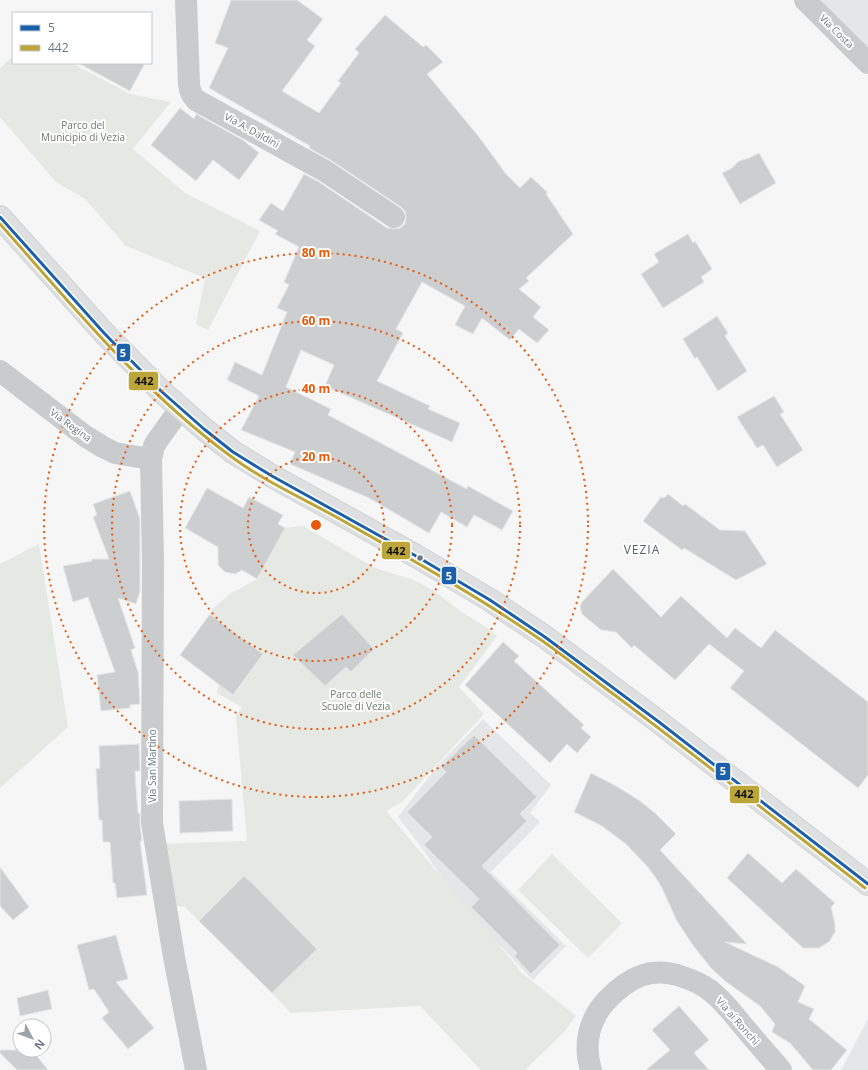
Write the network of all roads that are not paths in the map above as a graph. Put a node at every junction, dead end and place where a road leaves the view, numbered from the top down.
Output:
1 (186, 0) edge
2 (805, 0) edge
3 (868, 63) edge
4 (0, 216) edge
5 (394, 217) dead end
6 (0, 371) edge
7 (180, 409) junction
8 (151, 459) junction
9 (868, 884) edge
10 (196, 1070) edge
11 (591, 1070) edge
12 (781, 1070) edge

1 - 5 street, Via A. Daldini
2 - 3 street, Via Costa
4 - 7 main road
6 - 8 street, Via Regina
7 - 8 street
7 - 9 main road
8 - 10 street, Via San Martino
11 - 12 street, Via ai Ronchi

